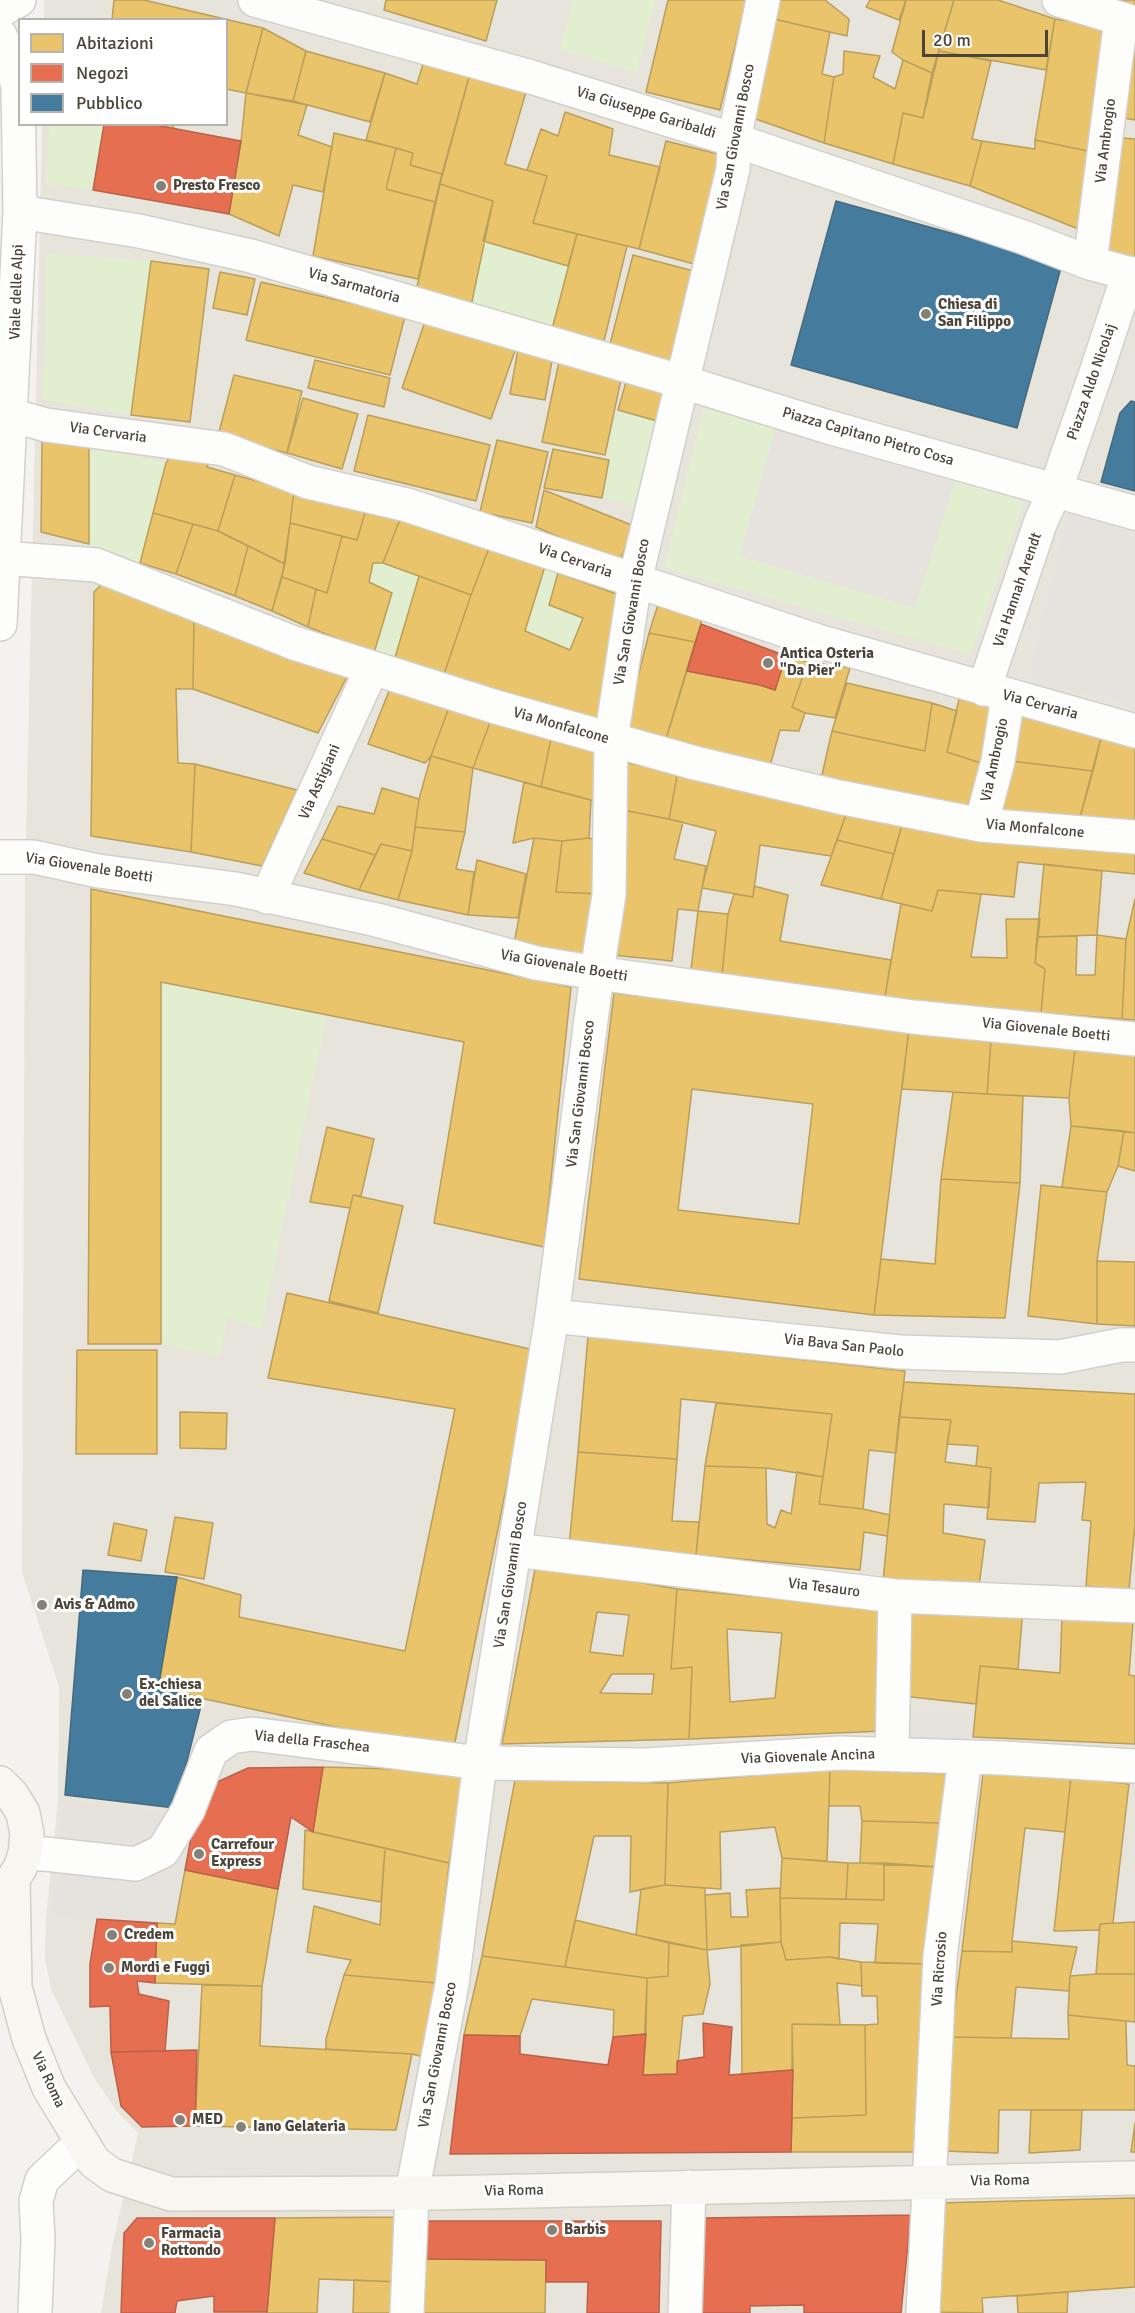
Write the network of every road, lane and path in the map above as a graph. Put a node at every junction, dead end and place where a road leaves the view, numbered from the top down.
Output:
1 (19, 0) edge
2 (255, 0) edge
3 (763, 0) edge
4 (1059, 0) edge
5 (0, 11) edge
6 (1128, 21) edge
7 (0, 35) edge
8 (18, 87) edge
9 (19, 126) edge
10 (734, 140) junction
11 (20, 212) junction
12 (1090, 263) junction
13 (1132, 274) edge
14 (683, 382) junction
15 (11, 415) junction
16 (1055, 491) junction
17 (1135, 513) edge
18 (2, 558) junction
19 (635, 581) junction
20 (0, 624) edge
21 (372, 668) junction
22 (996, 693) junction
23 (1135, 731) edge
24 (610, 740) junction
25 (981, 825) junction
26 (1135, 837) edge
27 (0, 857) edge
28 (267, 897) junction
29 (597, 974) junction
30 (1135, 1039) edge
31 (552, 1316) junction
32 (1135, 1346) edge
33 (515, 1550) junction
34 (895, 1596) junction
35 (1135, 1605) edge
36 (892, 1755) junction
37 (965, 1757) junction
38 (480, 1763) junction
39 (1135, 1766) edge
40 (0, 1783) edge
41 (13, 1875) edge
42 (8, 1975) edge
43 (81, 2143) junction
44 (1135, 2178) edge
45 (929, 2182) junction
46 (689, 2187) junction
47 (412, 2193) junction
48 (35, 2308) edge
49 (407, 2313) edge
50 (685, 2313) edge
51 (923, 2313) edge

1 - 5 street
2 - 10 street, Via Giuseppe Garibaldi
3 - 10 street, Via San Giovanni Bosco
4 - 6 street
6 - 12 street, Via Ambrogio
7 - 8 street, Viale delle Alpi
9 - 11 street, Viale delle Alpi
10 - 12 street, Via Giuseppe Garibaldi
10 - 14 street, Via San Giovanni Bosco
11 - 14 street, Via Sarmatoria
11 - 15 street, Viale delle Alpi
12 - 13 street, Via Giuseppe Garibaldi
13 - 16 street, Piazza Aldo Nicolaj
14 - 16 street, Piazza Capitano Pietro Cosa
14 - 19 street, Via San Giovanni Bosco
15 - 18 street, Viale delle Alpi
15 - 19 street, Via Cervaria
16 - 17 street, Piazza Capitano Pietro Cosa
16 - 22 street, Via Hannah Arendt
18 - 20 street, Viale delle Alpi
18 - 21 street, Via Monfalcone
19 - 22 street, Via Cervaria
19 - 24 street, Via San Giovanni Bosco
21 - 24 street, Via Monfalcone
21 - 28 street, Via Astigiani
22 - 23 street, Via Cervaria
22 - 25 street, Via Ambrogio
24 - 25 street, Via Monfalcone
24 - 29 street, Via San Giovanni Bosco
25 - 26 street, Via Monfalcone
27 - 28 street, Via Giovenale Boetti
28 - 29 street, Via Giovenale Boetti
29 - 30 street, Via Giovenale Boetti
29 - 31 street, Via San Giovanni Bosco
31 - 32 street, Via Bava San Paolo
31 - 33 street, Via San Giovanni Bosco
33 - 34 street, Via Tesauro
33 - 38 street, Via San Giovanni Bosco
34 - 35 street, Via Tesauro
34 - 36 street
36 - 37 street, Via Giovenale Ancina
36 - 38 street, Via Giovenale Ancina
37 - 39 street, Via Giovenale Ancina
37 - 45 street, Via Ricrosio
38 - 41 street, Via della Fraschea
38 - 47 street, Via San Giovanni Bosco
40 - 41 main road, Via Roma
41 - 42 main road, Via Roma
42 - 43 main road, Via Roma
43 - 47 main road, Via Roma
43 - 48 street
44 - 45 main road, Via Roma
45 - 46 main road, Via Roma
45 - 51 street, Via Ricrosio
46 - 47 main road, Via Roma
46 - 50 street
47 - 49 street, Via San Giovanni Bosco

